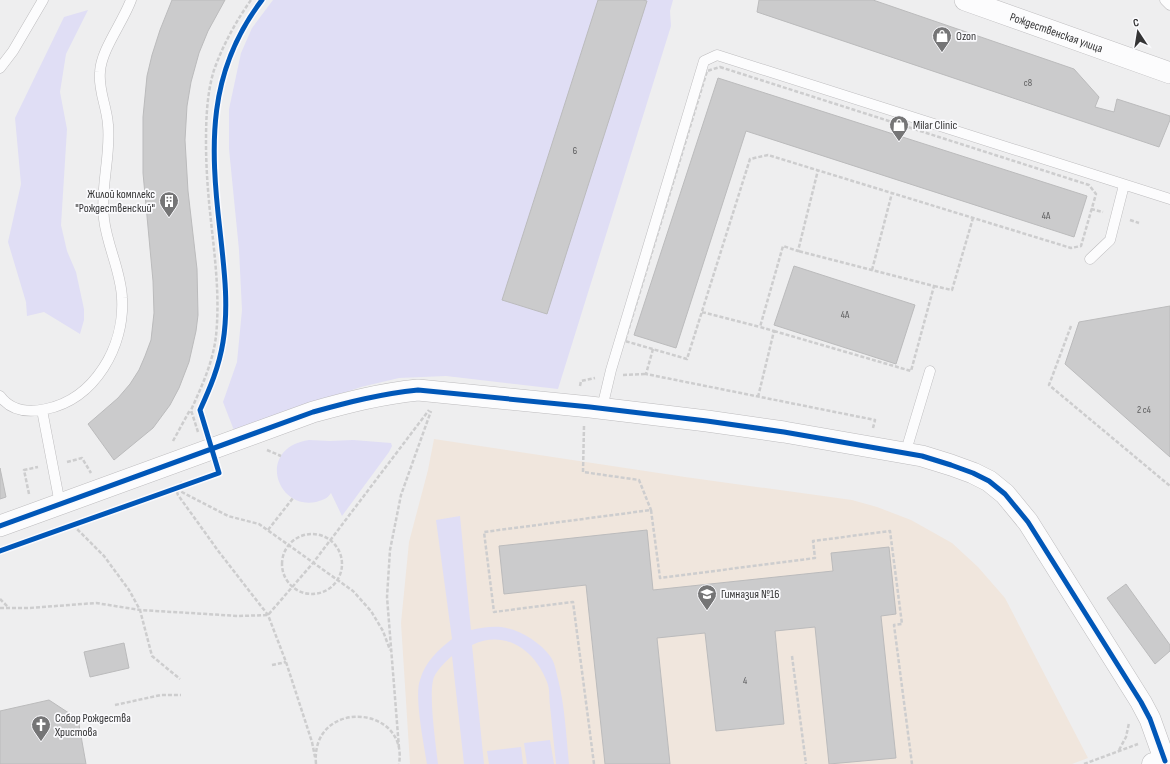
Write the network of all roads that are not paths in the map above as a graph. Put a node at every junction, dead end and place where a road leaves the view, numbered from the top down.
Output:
1 (43, 0) edge
2 (131, 0) edge
3 (965, 0) edge
4 (1165, 0) edge
5 (1170, 5) edge
6 (0, 68) edge
7 (1170, 73) edge
8 (1124, 185) junction
9 (1170, 199) edge
10 (1090, 259) dead end
11 (930, 371) dead end
12 (0, 396) edge
13 (602, 408) junction
14 (42, 410) junction
15 (905, 454) junction
16 (60, 504) junction
17 (0, 526) edge
18 (1163, 761) edge

1 - 6 lane
2 - 14 lane
3 - 7 street, Рождественская улица
4 - 5 lane
8 - 9 lane
8 - 10 lane
8 - 13 lane
11 - 15 lane
12 - 14 lane
13 - 15 street
13 - 16 street
14 - 16 lane
15 - 18 street
16 - 17 street

